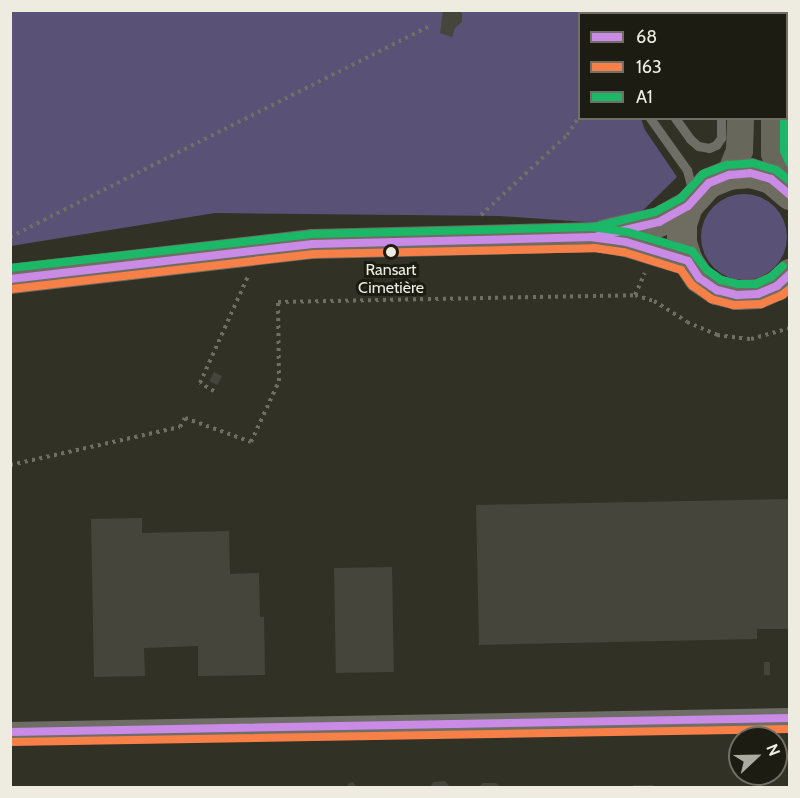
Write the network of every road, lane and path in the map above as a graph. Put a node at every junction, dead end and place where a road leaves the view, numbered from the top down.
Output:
1 (432, 25) dead end
2 (651, 120) edge
3 (676, 120) edge
4 (721, 120) edge
5 (740, 120) edge
6 (774, 120) edge
7 (729, 174) junction
8 (788, 194) edge
9 (691, 202) junction
10 (10, 237) edge
11 (595, 237) junction
12 (251, 251) junction
13 (688, 261) junction
14 (646, 270) dead end
15 (789, 274) edge
16 (10, 279) edge
17 (636, 295) junction
18 (789, 327) edge
19 (214, 391) dead end
20 (10, 465) edge
21 (789, 718) edge
22 (10, 732) edge

1 - 10 path
2 - 9 lane
3 - 4 lane
5 - 7 street
6 - 8 street
7 - 8 main road
7 - 9 main road
9 - 11 main road
9 - 13 main road
11 - 12 main road
11 - 13 main road
12 - 16 main road
12 - 19 path
13 - 15 main road
14 - 17 path
17 - 18 path
17 - 20 path
21 - 22 street

